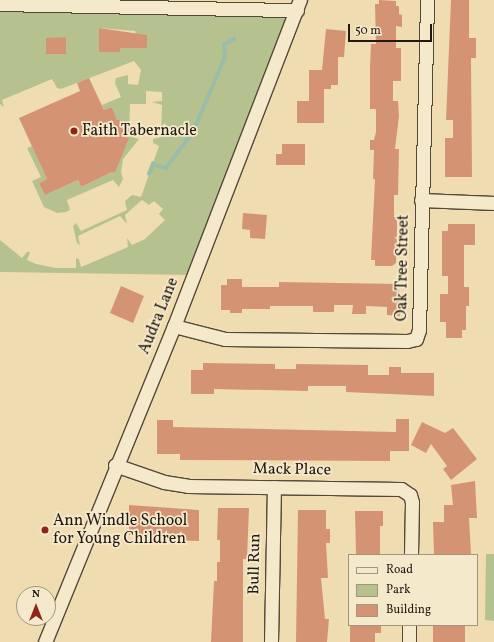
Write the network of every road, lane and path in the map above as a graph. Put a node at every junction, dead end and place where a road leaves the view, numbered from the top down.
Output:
1 (427, 0) edge
2 (0, 4) edge
3 (299, 5) edge
4 (421, 200) junction
5 (494, 203) edge
6 (174, 326) junction
7 (115, 465) junction
8 (274, 487) junction
9 (411, 554) edge
10 (410, 626) edge
11 (45, 642) edge
12 (271, 642) edge
13 (409, 642) edge

1 - 4 street, Oak Tree Street
2 - 3 street
3 - 6 street, Audra Lane
4 - 5 street
4 - 6 street, Oak Tree Street
6 - 7 street, Audra Lane
7 - 8 street, Mack Place
7 - 11 street, Audra Lane
8 - 9 street, Mack Place
8 - 12 street, Bull Run
10 - 13 street

